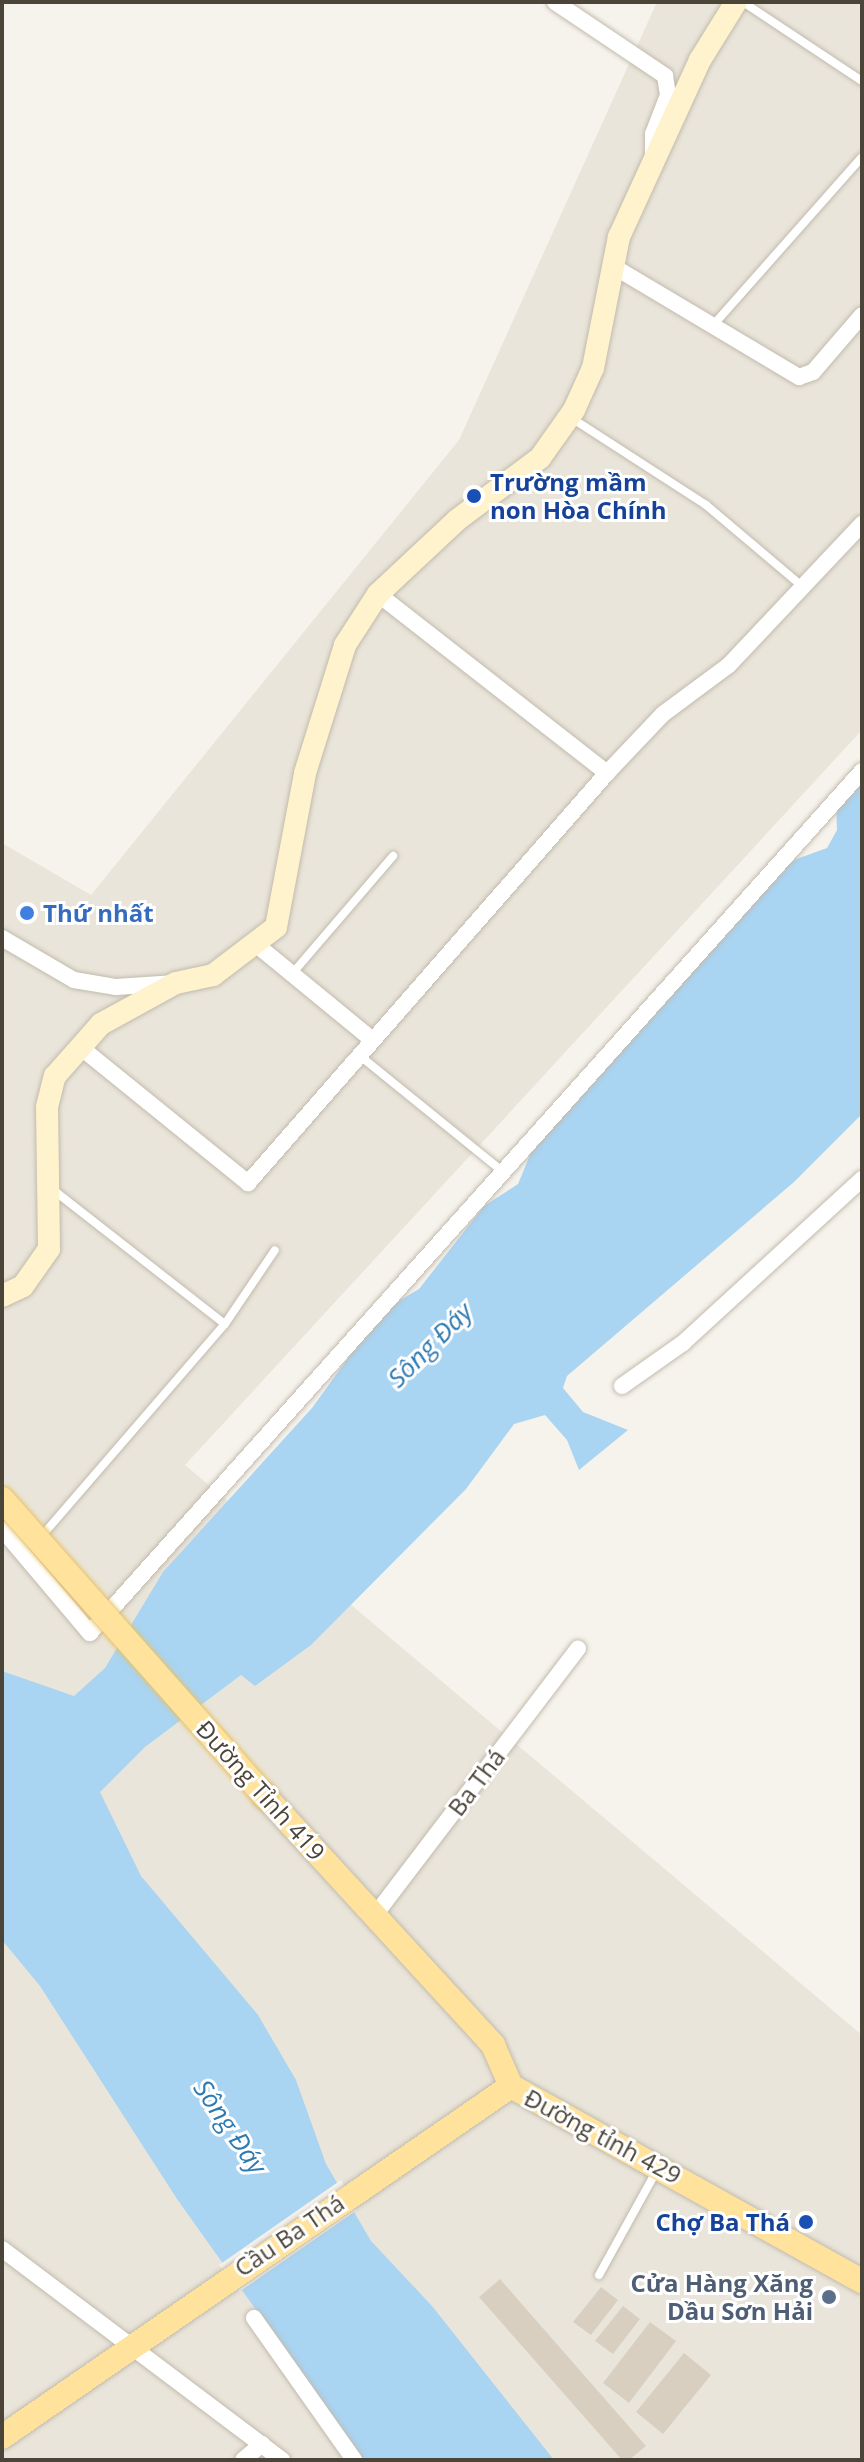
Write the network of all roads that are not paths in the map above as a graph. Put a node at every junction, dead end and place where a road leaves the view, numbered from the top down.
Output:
1 (555, 2) edge
2 (736, 2) edge
3 (743, 2) edge
4 (862, 81) edge
5 (862, 157) edge
6 (653, 160) junction
7 (611, 265) junction
8 (862, 315) edge
9 (716, 322) junction
10 (570, 417) junction
11 (859, 533) edge
12 (804, 587) junction
13 (378, 594) junction
14 (862, 771) edge
15 (607, 773) junction
16 (393, 856) dead end
17 (2, 938) edge
18 (258, 946) junction
19 (290, 976) junction
20 (176, 983) junction
21 (370, 1038) junction
22 (79, 1046) junction
23 (357, 1053) junction
24 (502, 1171) junction
25 (862, 1179) edge
26 (48, 1186) junction
27 (275, 1250) dead end
28 (2, 1296) edge
29 (225, 1324) junction
30 (622, 1386) dead end
31 (2, 1499) edge
32 (2, 1529) edge
33 (23, 1557) junction
34 (578, 1649) dead end
35 (375, 1915) junction
36 (511, 2086) junction
37 (660, 2166) junction
38 (2, 2249) edge
39 (599, 2275) dead end
40 (862, 2281) edge
41 (254, 2318) dead end
42 (128, 2345) junction
43 (2, 2437) edge
44 (262, 2444) junction
45 (243, 2460) edge
46 (282, 2460) edge
47 (354, 2460) edge

1 - 6 street
2 - 6 street
3 - 4 lane
5 - 9 lane
6 - 7 street
7 - 9 street
7 - 10 street
8 - 9 street
10 - 12 lane
10 - 13 street
11 - 12 street
12 - 15 street
13 - 15 street
13 - 18 street
14 - 24 street
15 - 21 street
16 - 19 lane
17 - 20 street
18 - 19 street
18 - 20 street
19 - 21 street
20 - 22 street
21 - 23 street
22 - 23 street
22 - 26 street
23 - 24 lane
24 - 33 street
25 - 30 street
26 - 28 street
26 - 29 lane
27 - 29 lane
29 - 33 lane
31 - 35 main road, Đường Tỉnh 419, bridge
32 - 33 street
34 - 35 street, Ba Thá
35 - 36 main road, Đường Tỉnh 419
36 - 37 main road, Đường tỉnh 429
36 - 42 main road, Cầu Ba Thá
37 - 39 lane
37 - 40 main road, Đường tỉnh 429
38 - 42 street
41 - 47 street
42 - 43 main road
42 - 44 street
44 - 45 street
44 - 46 street

